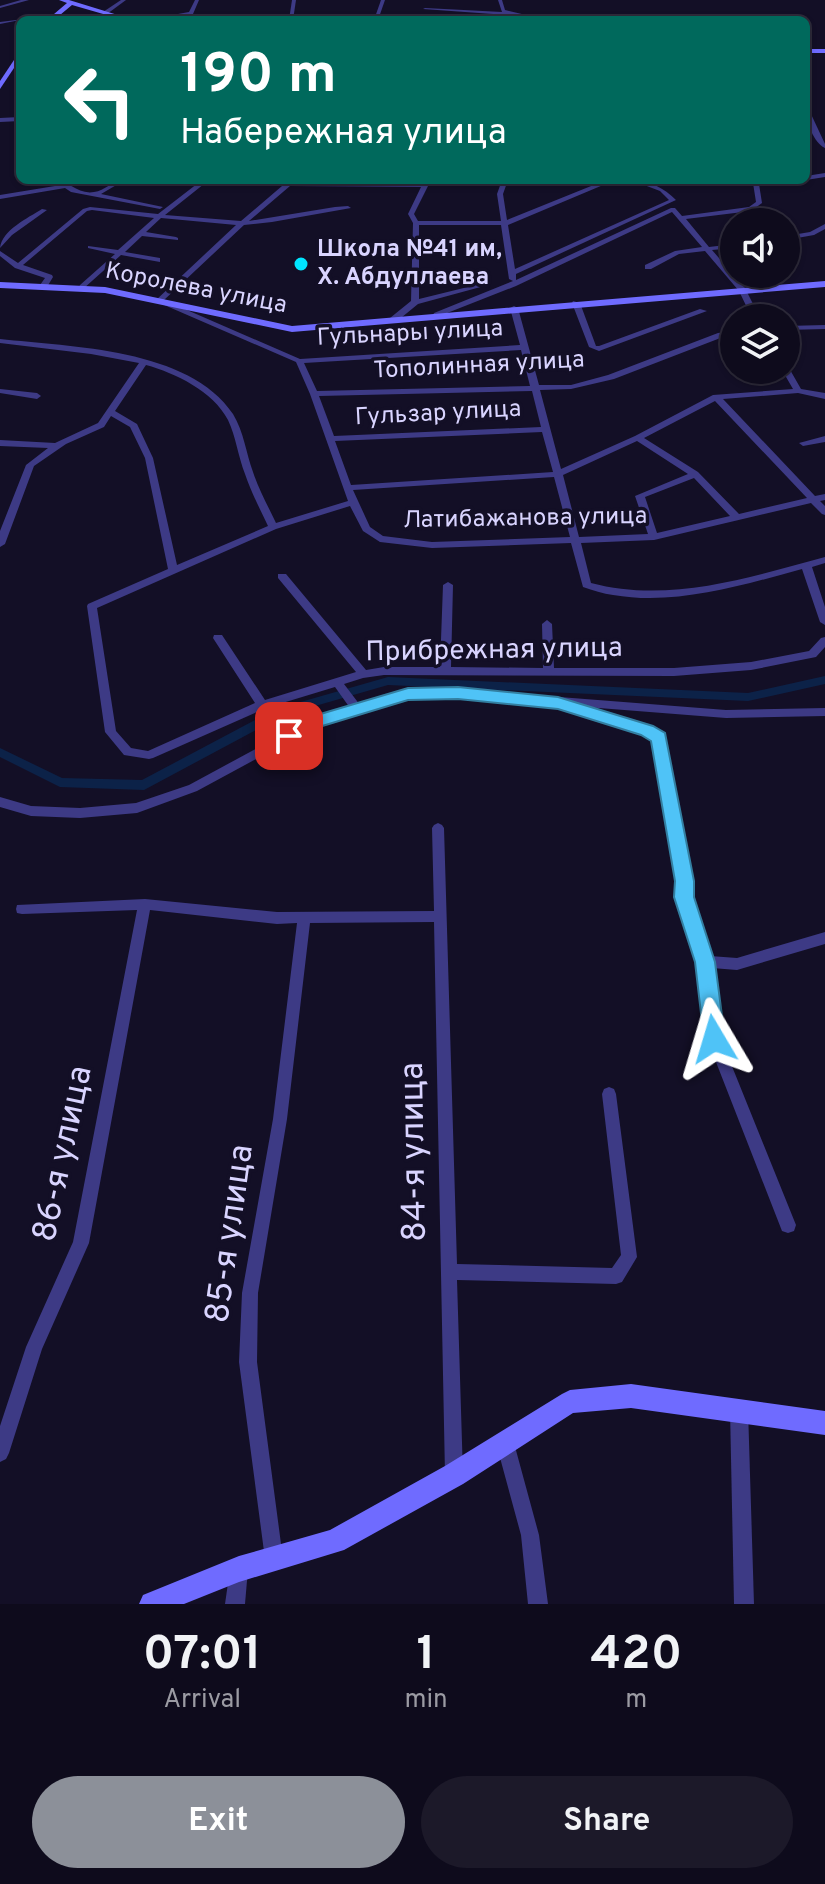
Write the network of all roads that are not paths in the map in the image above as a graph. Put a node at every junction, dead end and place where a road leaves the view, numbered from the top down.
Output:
1 (27, 0) edge
2 (62, 0) edge
3 (124, 0) edge
4 (197, 0) edge
5 (500, 0) edge
6 (73, 1) edge
7 (0, 7) edge
8 (425, 9) dead end
9 (507, 14) junction
10 (54, 16) edge
11 (109, 16) edge
12 (174, 16) edge
13 (524, 16) edge
14 (16, 60) edge
15 (0, 87) edge
16 (810, 119) edge
17 (825, 146) edge
18 (64, 184) edge
19 (115, 184) edge
20 (201, 184) edge
21 (289, 184) edge
22 (426, 184) edge
23 (504, 184) edge
24 (602, 184) edge
25 (647, 184) edge
26 (756, 184) edge
27 (650, 185) joint
28 (66, 186) junction
29 (96, 194) junction
30 (0, 197) edge
31 (348, 208) dead end
32 (44, 210) dead end
33 (165, 212) junction
34 (681, 218) junction
35 (245, 223) junction
36 (416, 223) junction
37 (506, 223) junction
38 (825, 226) edge
39 (142, 234) junction
40 (800, 236) edge
41 (176, 239) dead end
42 (0, 246) edge
43 (90, 247) dead end
44 (720, 248) edge
45 (708, 249) junction
46 (122, 252) junction
47 (0, 253) edge
48 (157, 260) dead end
49 (18, 266) junction
50 (648, 267) dead end
51 (514, 272) junction
52 (513, 284) junction
53 (825, 284) edge
54 (0, 285) edge
55 (44, 285) junction
56 (484, 285) dead end
57 (83, 287) junction
58 (742, 290) junction
59 (159, 301) junction
60 (415, 302) junction
61 (576, 303) junction
62 (749, 304) edge
63 (514, 308) junction
64 (703, 311) dead end
65 (437, 315) junction
66 (393, 320) junction
67 (825, 327) edge
68 (800, 328) edge
69 (720, 335) edge
70 (0, 341) edge
71 (524, 347) junction
72 (299, 361) junction
73 (144, 362) junction
74 (794, 384) edge
75 (535, 387) junction
76 (0, 391) edge
77 (798, 391) junction
78 (314, 394) junction
79 (37, 396) dead end
80 (825, 396) edge
81 (716, 397) junction
82 (112, 413) junction
83 (546, 429) junction
84 (638, 438) junction
85 (331, 439) junction
86 (825, 439) edge
87 (0, 443) edge
88 (803, 443) dead end
89 (57, 446) junction
90 (558, 474) junction
91 (695, 474) junction
92 (347, 488) junction
93 (825, 497) edge
94 (814, 499) junction
95 (353, 502) junction
96 (825, 512) edge
97 (736, 517) junction
98 (273, 527) junction
99 (575, 537) junction
100 (654, 537) junction
101 (0, 544) edge
102 (825, 560) edge
103 (806, 565) junction
104 (173, 570) junction
105 (282, 576) dead end
106 (448, 585) dead end
107 (825, 622) edge
108 (547, 624) dead end
109 (218, 638) dead end
110 (825, 641) edge
111 (445, 672) junction
112 (549, 672) junction
113 (363, 674) junction
114 (338, 683) junction
115 (558, 703) junction
116 (262, 705) junction
117 (356, 708) junction
118 (825, 712) edge
119 (0, 802) edge
120 (438, 828) dead end
121 (145, 904) junction
122 (22, 909) dead end
123 (441, 916) junction
124 (304, 919) junction
125 (825, 938) edge
126 (705, 962) junction
127 (609, 1094) dead end
128 (788, 1225) dead end
129 (450, 1272) junction
130 (739, 1409) junction
131 (825, 1423) edge
132 (505, 1443) junction
133 (0, 1453) edge
134 (454, 1475) junction
135 (274, 1559) junction
136 (239, 1569) junction
137 (152, 1604) edge
138 (235, 1604) edge
139 (538, 1604) edge
140 (744, 1604) edge

1 - 7 street
2 - 6 street
3 - 11 street
4 - 12 street
5 - 9 street
6 - 10 street
6 - 11 street
8 - 9 street
9 - 13 street
14 - 15 street
16 - 17 street
18 - 28 street
19 - 29 street
20 - 33 street
21 - 35 street
22 - 36 street
23 - 37 street
24 - 37 street
25 - 27 street
26 - 34 street
27 - 51 street
28 - 29 street
28 - 30 street
29 - 33 street
31 - 35 street
32 - 42 street
33 - 35 street
33 - 39 street
33 - 49 street
34 - 45 street
34 - 52 street
35 - 59 street
36 - 37 street
36 - 60 street
37 - 51 street
38 - 40 street
39 - 41 street
39 - 46 street
43 - 46 street
44 - 45 street
45 - 50 street
45 - 58 street
46 - 48 street
46 - 57 street
47 - 49 street
49 - 55 street
51 - 52 street
52 - 65 street
53 - 58 street, Королева улица
54 - 55 street, Королева улица
55 - 57 street, Королева улица
56 - 60 street
57 - 59 street, Королева улица
58 - 61 street, Королева улица
58 - 62 street
59 - 66 street, Королева улица
59 - 72 street
60 - 66 street
61 - 63 street, Королева улица
61 - 64 street
63 - 65 street, Королева улица
63 - 71 street
65 - 66 street, Королева улица
67 - 68 street
69 - 75 street, Тополинная улица
70 - 73 street
71 - 72 street, Гульнары улица
71 - 75 street
72 - 78 street, Латибажанова улица
73 - 82 street
73 - 98 street
74 - 77 street
75 - 78 street, Тополинная улица
75 - 83 street
76 - 79 street
77 - 80 street
77 - 81 street
78 - 85 street, Латибажанова улица
81 - 84 street
81 - 94 street
82 - 89 street
82 - 104 street
83 - 85 street, Гульзар улица
83 - 90 street
84 - 90 street
84 - 91 street
85 - 92 street, Латибажанова улица
86 - 88 street
87 - 89 street
89 - 101 street
90 - 92 street
90 - 99 street
91 - 97 street
91 - 100 street
92 - 95 street, Латибажанова улица
93 - 94 street, Латибажанова улица
94 - 96 street
94 - 97 street, Латибажанова улица
95 - 98 street, Прибрежная улица
95 - 99 street, Латибажанова улица
97 - 100 street, Латибажанова улица
98 - 104 street, Прибрежная улица
99 - 100 street, Латибажанова улица
99 - 103 street
102 - 103 street
103 - 107 street
104 - 116 street, Прибрежная улица
105 - 113 street
106 - 111 street
108 - 112 street
109 - 116 street
110 - 112 street, Прибрежная улица
111 - 112 street, Прибрежная улица
111 - 113 street, Прибрежная улица
113 - 114 street, Прибрежная улица
114 - 116 street, Прибрежная улица
114 - 117 street
115 - 117 street
115 - 118 street
115 - 126 street
117 - 119 street
120 - 123 street, 84-я улица
121 - 122 street
121 - 124 street
121 - 133 street, 86-я улица
123 - 124 street
123 - 129 street, 84-я улица
124 - 135 street, 85-я улица
125 - 126 street
126 - 128 street
127 - 129 street
129 - 134 street, 84-я улица
130 - 131 street
130 - 132 street
130 - 140 street
132 - 134 street
132 - 139 street
134 - 135 street
135 - 136 street
136 - 137 street
136 - 138 street

